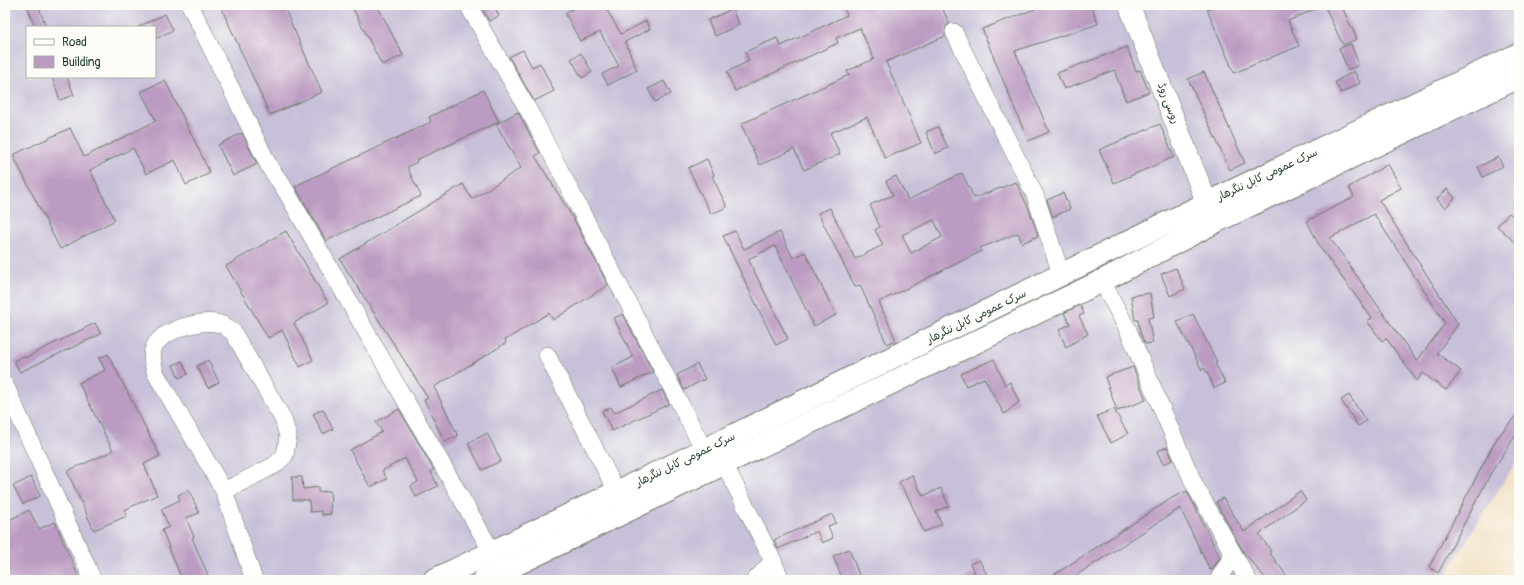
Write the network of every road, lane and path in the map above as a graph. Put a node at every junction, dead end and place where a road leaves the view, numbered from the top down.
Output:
1 (190, 5) edge
2 (468, 5) edge
3 (1129, 5) edge
4 (954, 32) dead end
5 (1519, 54) edge
6 (1519, 77) edge
7 (1207, 203) junction
8 (1061, 274) junction
9 (1102, 281) junction
10 (547, 355) dead end
11 (5, 385) edge
12 (794, 405) junction
13 (805, 426) junction
14 (704, 450) junction
15 (725, 464) junction
16 (224, 491) junction
17 (617, 492) junction
18 (492, 552) junction
19 (1233, 555) junction
20 (773, 561) junction
21 (93, 580) edge
22 (254, 580) edge
23 (434, 580) edge
24 (484, 580) edge
25 (755, 580) edge
26 (781, 580) edge
27 (1218, 580) edge
28 (1248, 580) edge

1 - 18 street
2 - 14 street
3 - 7 main road, روسی روڈ
4 - 8 street
5 - 7 highway, سرک عمومی کابل ننگرهار
6 - 9 highway, سرک عمومی کابل ننگرهار
7 - 8 highway, سرک عمومی کابل ننگرهار
8 - 12 highway, سرک عمومی کابل ننگرهار
9 - 13 highway, سرک عمومی کابل ننگرهار
9 - 19 street
10 - 17 street
11 - 21 street
12 - 13 highway
12 - 14 highway, سرک عمومی کابل ننگرهار
13 - 15 highway, سرک عمومی کابل ننگرهار
14 - 17 highway, سرک عمومی کابل ننگرهار
15 - 20 street
15 - 24 highway, سرک عمومی کابل ننگرهار
16 - 16 street
16 - 22 street
17 - 18 highway, سرک عمومی کابل ننگرهار
18 - 23 highway, سرک عمومی کابل ننگرهار
19 - 27 street
19 - 28 street
20 - 25 street
20 - 26 street

